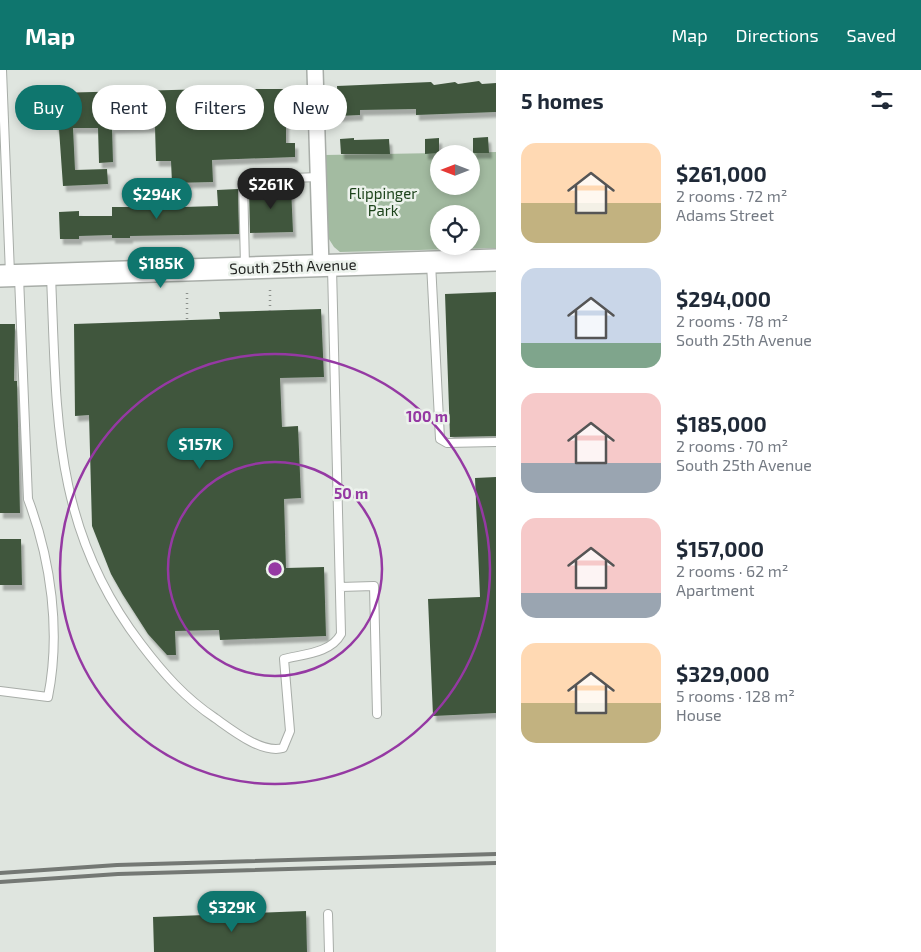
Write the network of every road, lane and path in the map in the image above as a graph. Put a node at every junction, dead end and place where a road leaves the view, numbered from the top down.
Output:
1 (2, 70) edge
2 (315, 70) edge
3 (318, 177) junction
4 (496, 260) edge
5 (431, 262) junction
6 (327, 266) junction
7 (245, 268) junction
8 (51, 274) junction
9 (10, 276) edge
10 (270, 290) dead end
11 (187, 293) dead end
12 (270, 311) dead end
13 (188, 320) dead end
14 (496, 442) edge
15 (340, 587) junction
16 (0, 691) edge
17 (377, 714) dead end
18 (328, 914) dead end
19 (329, 952) edge

1 - 9 lane
2 - 3 street
3 - 6 street
3 - 7 lane
4 - 5 main road, South 25th Avenue
5 - 6 main road, South 25th Avenue
5 - 14 lane
6 - 7 main road, South 25th Avenue
6 - 15 lane
7 - 8 main road, South 25th Avenue
8 - 9 main road, South 25th Avenue
8 - 15 lane
9 - 16 lane
10 - 12 path
11 - 13 path
15 - 17 lane
18 - 19 lane

